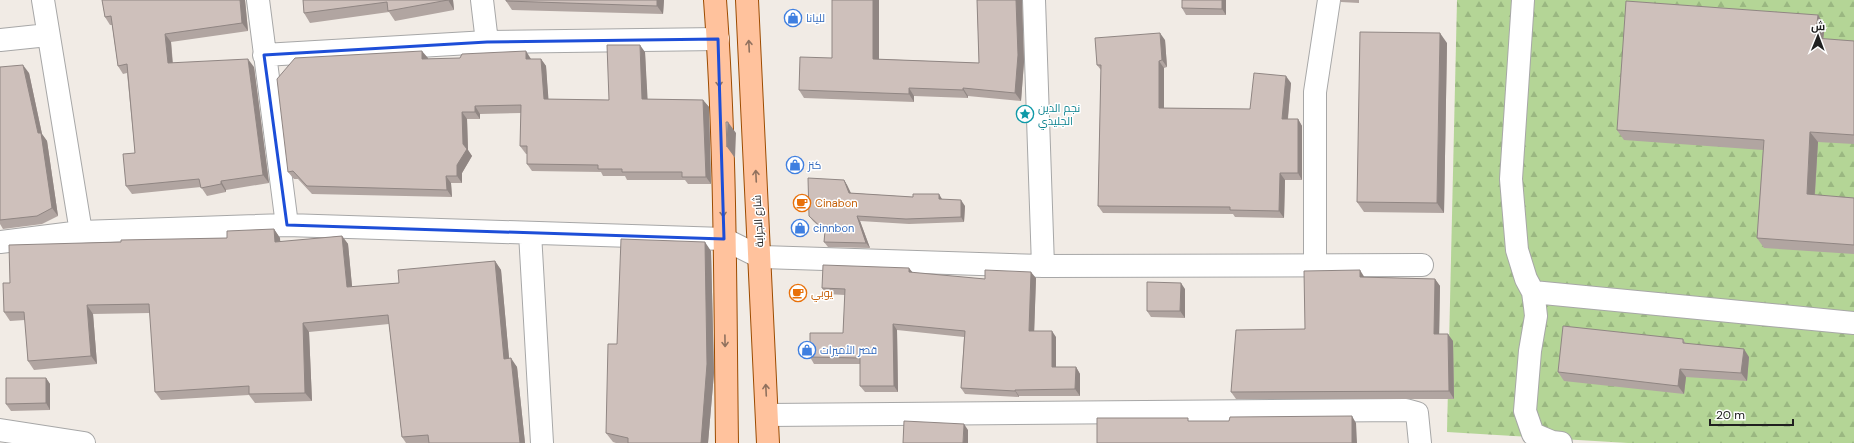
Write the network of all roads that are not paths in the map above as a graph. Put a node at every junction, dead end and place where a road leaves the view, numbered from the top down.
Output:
1 (43, 0) edge
2 (258, 0) edge
3 (482, 0) edge
4 (715, 0) edge
5 (747, 0) edge
6 (1034, 0) edge
7 (1329, 0) edge
8 (1523, 0) edge
9 (48, 34) junction
10 (718, 39) junction
11 (0, 40) edge
12 (487, 42) junction
13 (264, 55) junction
14 (287, 225) junction
15 (81, 232) junction
16 (530, 233) junction
17 (724, 239) junction
18 (0, 242) edge
19 (760, 257) junction
20 (1315, 265) junction
21 (1422, 265) dead end
22 (1042, 266) junction
23 (1533, 292) junction
24 (1854, 323) edge
25 (767, 415) junction
26 (0, 430) edge
27 (84, 443) edge
28 (542, 443) edge
29 (727, 443) edge
30 (768, 443) edge
31 (1420, 443) edge
32 (1561, 443) edge

1 - 9 street
2 - 13 street
3 - 12 street
4 - 10 main road
19 -> 5 main road, شارع الجرابة
6 - 22 street
7 - 20 street
8 - 23 street
9 - 11 street
9 - 15 street
10 - 12 street
10 -> 17 main road
12 - 13 street
13 - 14 street
14 - 15 street
14 - 16 street
15 - 18 street
16 - 17 street
16 - 28 street
17 - 19 street
17 -> 29 main road
19 - 22 street
25 -> 19 main road, شارع الجرابة
20 - 21 street
20 - 22 street
23 - 24 street
23 - 32 street
25 - 30 main road, شارع الجرابة
25 - 31 street
26 - 27 street

